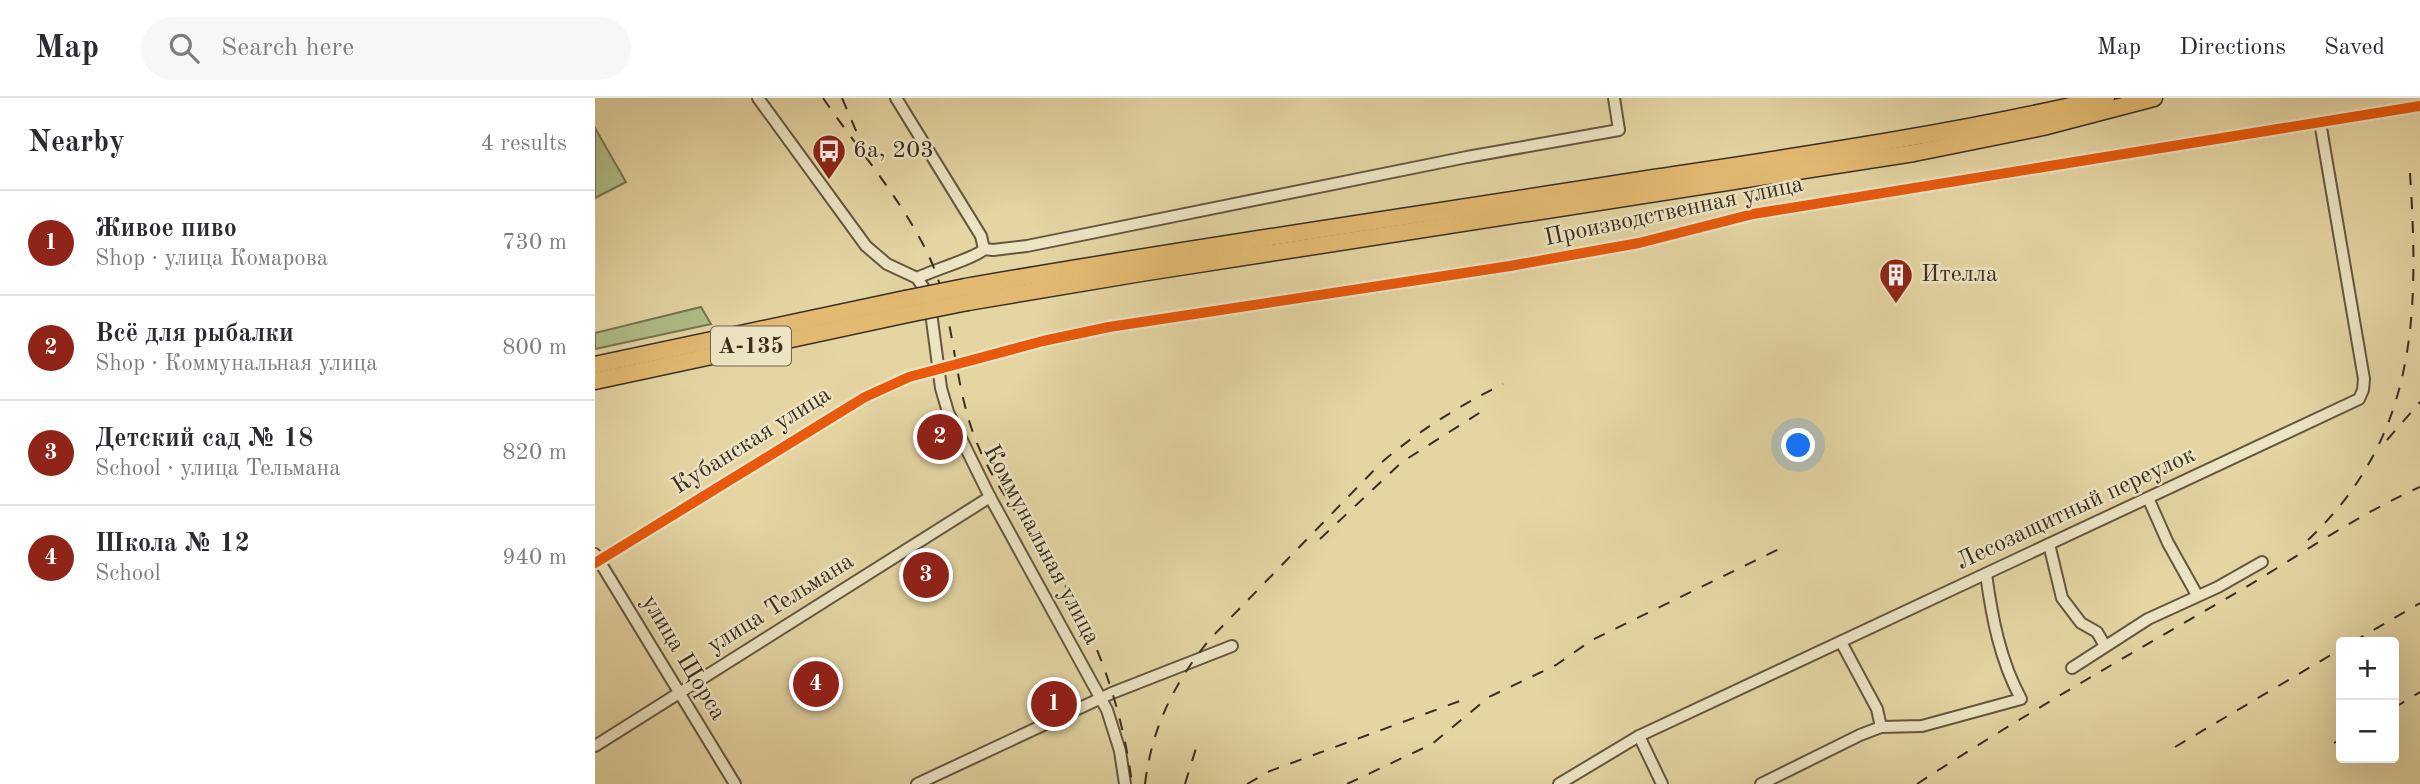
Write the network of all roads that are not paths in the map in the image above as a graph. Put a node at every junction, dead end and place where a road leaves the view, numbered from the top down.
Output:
1 (758, 98) edge
2 (896, 98) edge
3 (1614, 98) edge
4 (2106, 98) edge
5 (2154, 98) edge
6 (2420, 106) edge
7 (2320, 122) junction
8 (984, 249) junction
9 (916, 278) junction
10 (967, 294) junction
11 (906, 306) junction
12 (595, 365) edge
13 (939, 370) junction
14 (595, 381) edge
15 (990, 497) junction
16 (2148, 498) junction
17 (2049, 544) junction
18 (596, 559) edge
19 (2262, 562) dead end
20 (1986, 574) junction
21 (2197, 595) junction
22 (1841, 642) junction
23 (1232, 646) dead end
24 (2105, 646) junction
25 (2071, 668) dead end
26 (681, 692) junction
27 (1099, 699) junction
28 (1881, 727) junction
29 (1639, 736) junction
30 (595, 746) edge
31 (735, 784) edge
32 (917, 784) edge
33 (1125, 784) edge
34 (1559, 784) edge
35 (1662, 784) edge
36 (1761, 784) edge

1 - 9 street
2 - 8 street
3 - 8 street
4 - 10 highway, А-135
5 - 10 highway, А-135
6 - 7 street, Производственная улица
7 - 13 street, Производственная улица
7 - 16 street, Лесозащитный переулок
8 - 9 street
9 - 13 street, Коммунальная улица
10 - 11 highway, А-135, bridge
11 - 12 highway, А-135
11 - 14 highway, А-135
13 - 15 street, Коммунальная улица
13 - 18 street, Кубанская улица
15 - 26 street, улица Тельмана
15 - 27 street, Коммунальная улица
16 - 17 street, Лесозащитный переулок
16 - 21 street
17 - 20 street, Лесозащитный переулок
17 - 24 street
18 - 26 street, улица Щорса
19 - 21 street
20 - 22 street, Лесозащитный переулок
20 - 28 street
21 - 24 street
22 - 28 street
22 - 29 street, Лесозащитный переулок
23 - 27 street
24 - 25 street
26 - 30 street, улица Тельмана
26 - 31 street, улица Щорса
27 - 32 street
27 - 33 street, Коммунальная улица
28 - 36 street
29 - 34 street, Лесозащитный переулок
29 - 35 street

